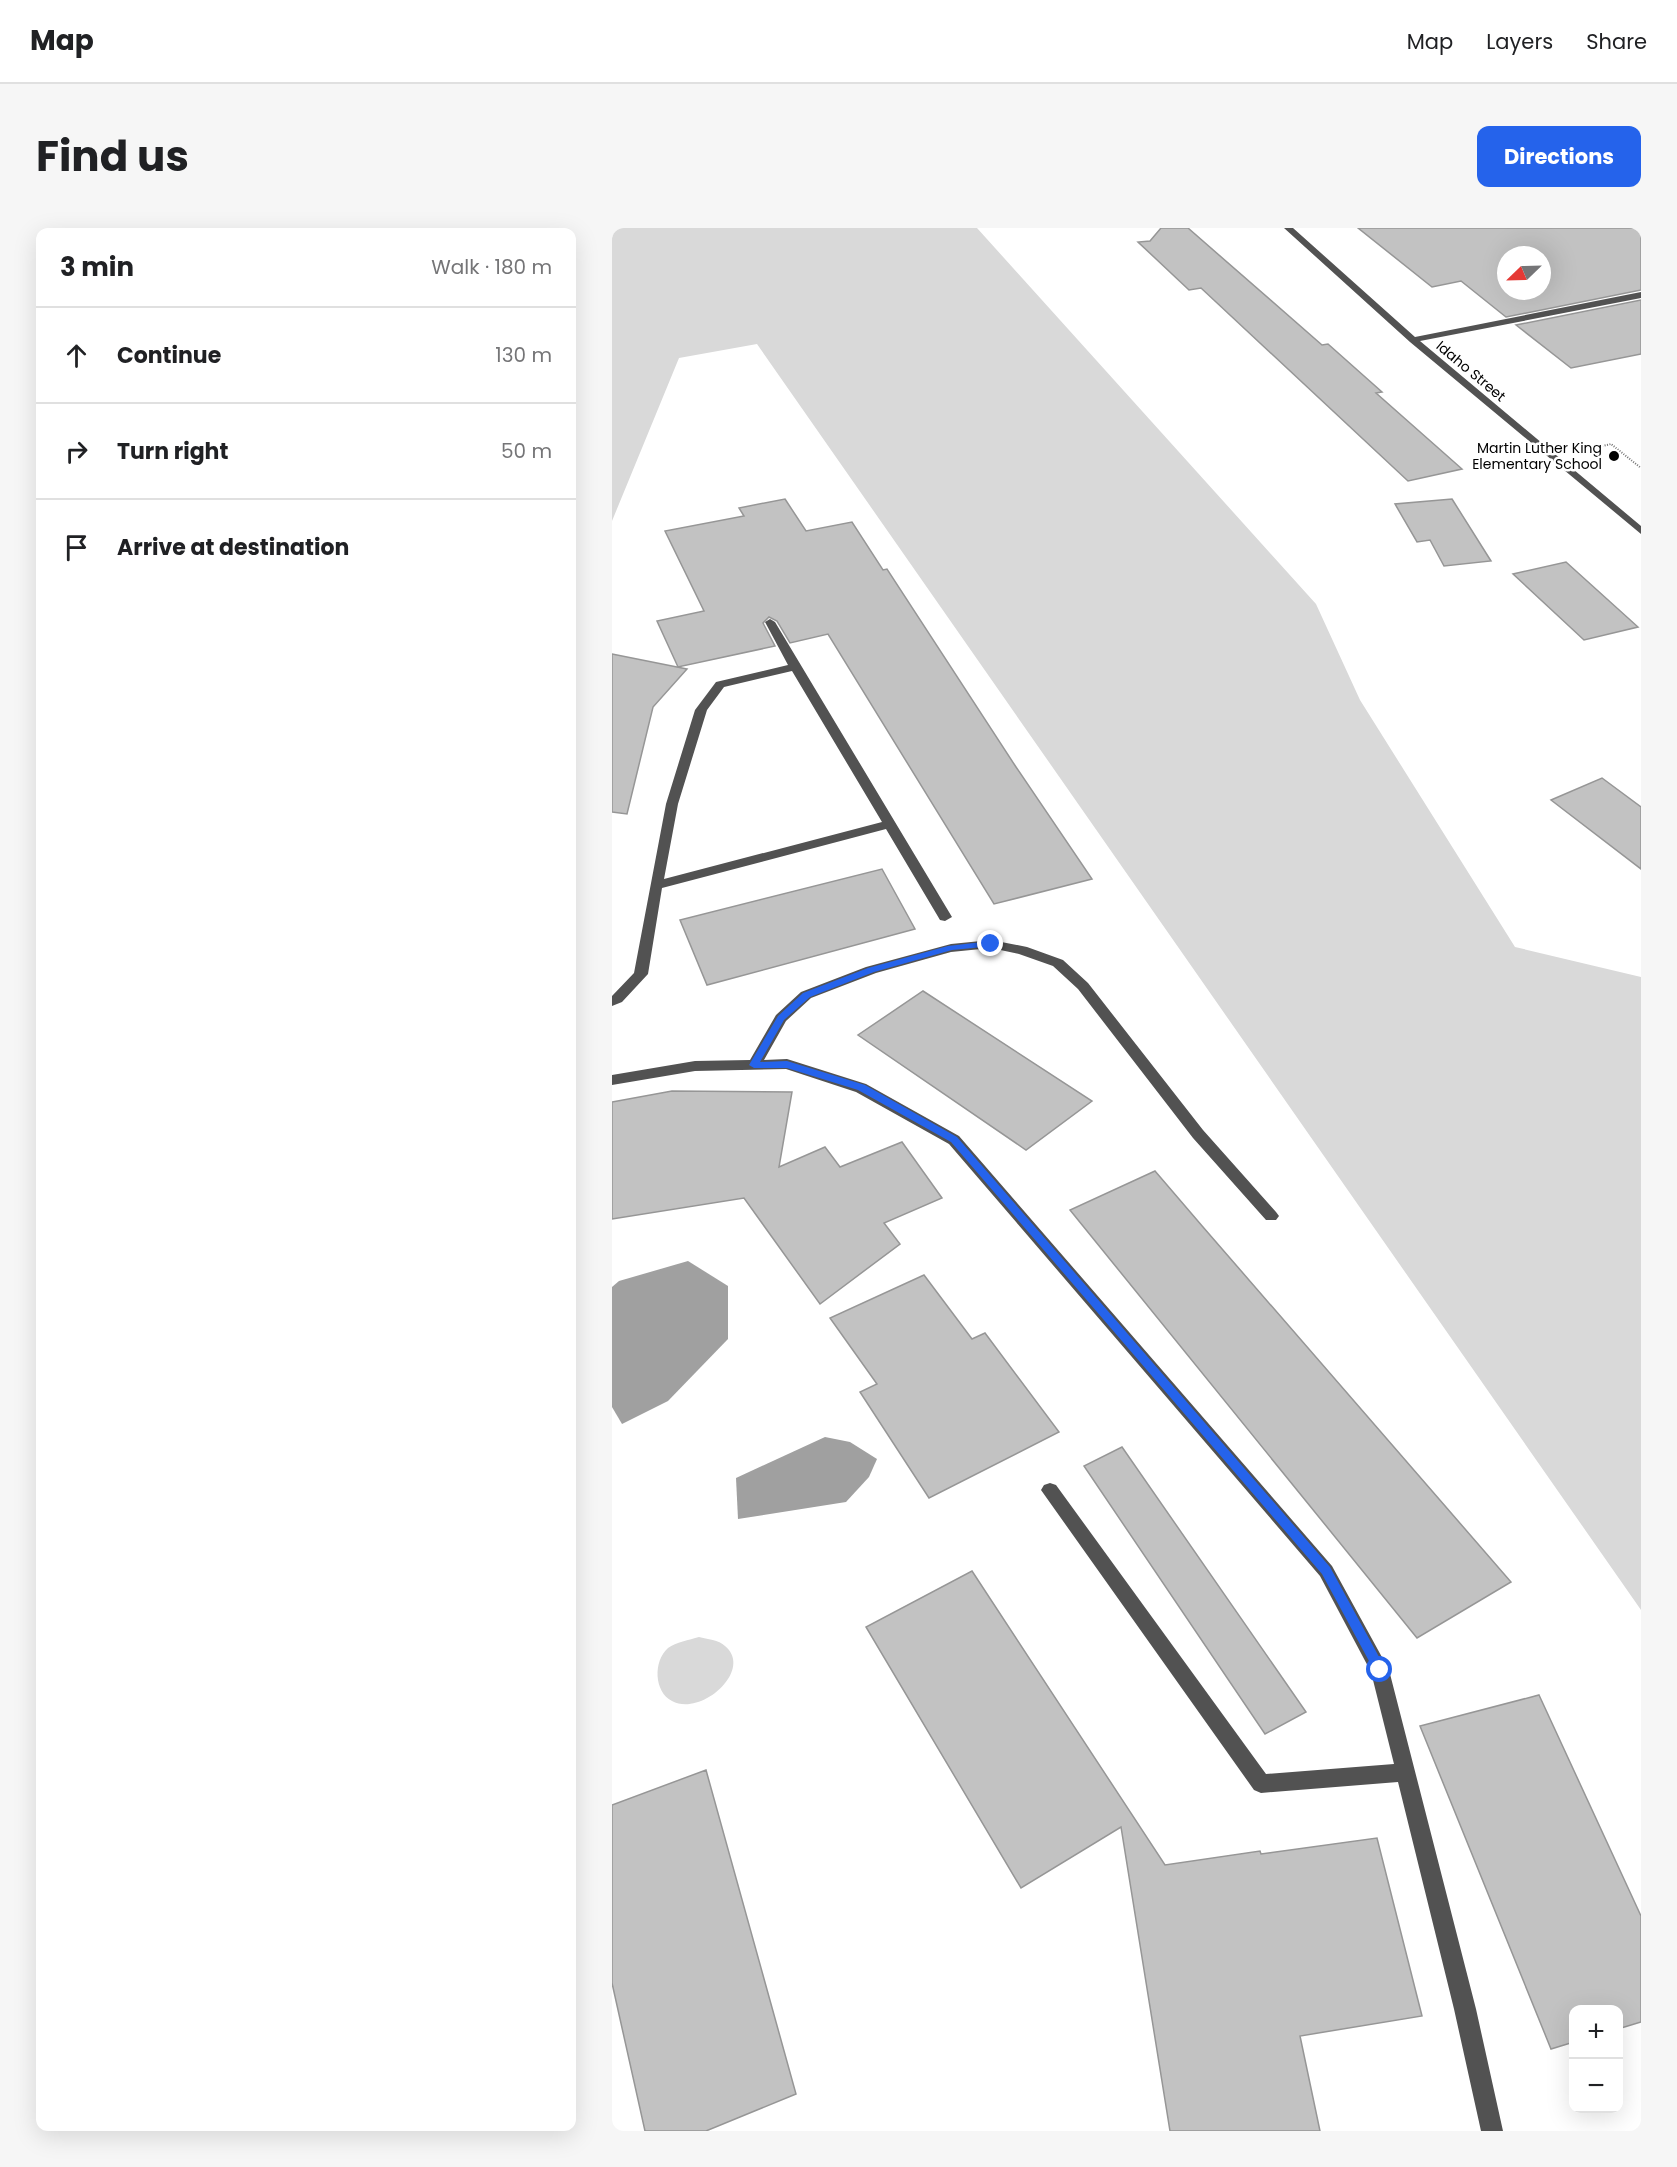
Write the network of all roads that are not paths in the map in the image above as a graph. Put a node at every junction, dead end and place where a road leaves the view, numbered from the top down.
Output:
1 (1288, 228) edge
2 (1641, 296) edge
3 (1413, 340) junction
4 (1641, 531) edge
5 (770, 622) dead end
6 (795, 667) junction
7 (890, 824) junction
8 (656, 885) junction
9 (945, 917) dead end
10 (612, 1001) edge
11 (754, 1065) junction
12 (612, 1080) edge
13 (1271, 1216) dead end
14 (1050, 1490) dead end
15 (1405, 1772) junction
16 (1492, 2131) edge

1 - 3 street, Idaho Street
2 - 3 street
3 - 4 street, Idaho Street
5 - 6 street
6 - 7 street
6 - 8 street
7 - 8 street
7 - 9 street
8 - 10 street
11 - 12 street
11 - 13 street
11 - 15 street
14 - 15 street
15 - 16 street

